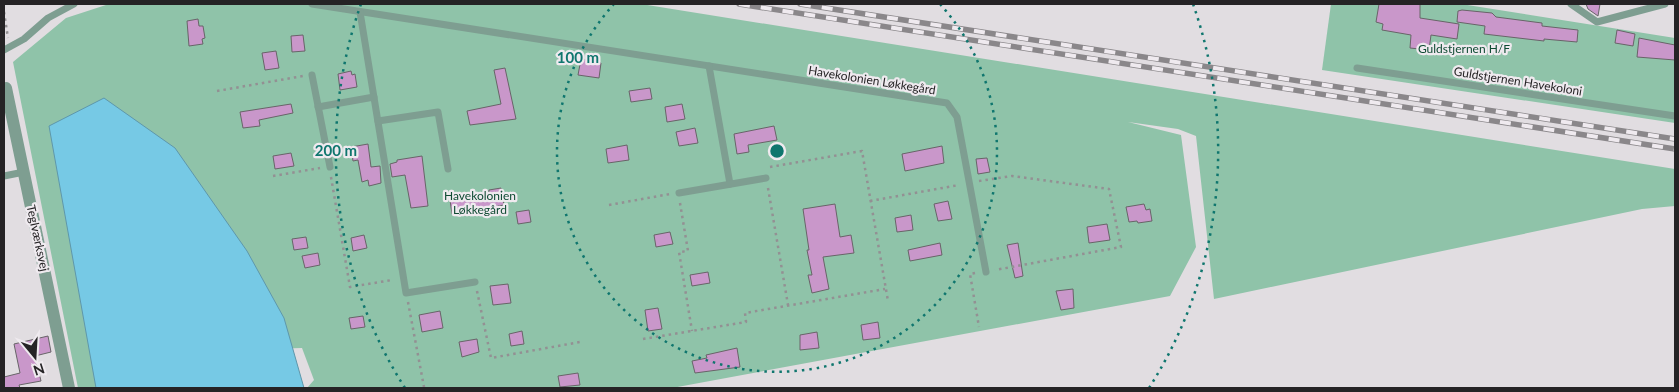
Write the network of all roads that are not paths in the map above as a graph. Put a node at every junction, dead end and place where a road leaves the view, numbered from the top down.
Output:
1 (74, 4) edge
2 (312, 4) edge
3 (1571, 4) edge
4 (1665, 4) edge
5 (360, 12) junction
6 (6, 48) edge
7 (710, 66) junction
8 (1357, 68) dead end
9 (312, 75) road end
10 (4, 86) edge
11 (374, 97) junction
12 (318, 108) junction
13 (1675, 116) edge
14 (378, 121) junction
15 (330, 167) road end
16 (448, 169) dead end
17 (24, 172) junction
18 (4, 176) edge
19 (766, 178) road end
20 (730, 184) junction
21 (679, 193) road end
22 (986, 272) road end
23 (475, 282) road end
24 (69, 388) edge

1 - 6 lane
2 - 5 lane, Havekolonien Løkkegård
3 - 4 lane
5 - 7 lane, Havekolonien Løkkegård
5 - 11 lane
7 - 20 lane
7 - 22 lane, Havekolonien Løkkegård
8 - 13 lane, Guldstjernen Havekoloni
9 - 12 lane
10 - 17 street, Teglværksvej
11 - 12 lane
11 - 14 lane
12 - 15 lane
14 - 16 lane
14 - 23 lane
17 - 18 lane
17 - 24 street, Teglværksvej
19 - 20 lane
20 - 21 lane

